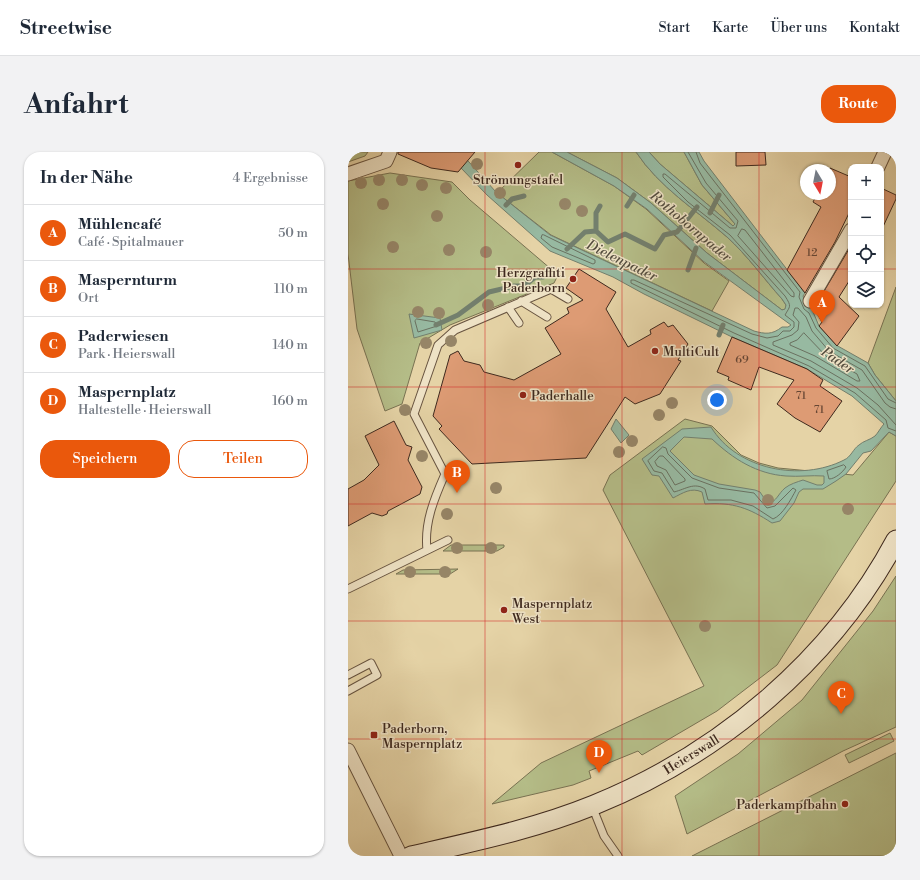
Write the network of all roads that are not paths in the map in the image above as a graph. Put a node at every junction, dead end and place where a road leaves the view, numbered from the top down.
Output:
1 (390, 152) edge
2 (885, 152) edge
3 (879, 164) edge
4 (348, 174) edge
5 (848, 235) edge
6 (568, 299) dead end
7 (521, 301) junction
8 (810, 301) dead end
9 (508, 307) junction
10 (547, 316) dead end
11 (519, 323) dead end
12 (448, 540) dead end
13 (896, 540) edge
14 (427, 550) junction
15 (348, 588) edge
16 (348, 675) edge
17 (348, 691) edge
18 (348, 750) edge
19 (592, 806) junction
20 (401, 856) edge
21 (411, 856) edge
22 (618, 856) edge

1 - 4 street
2 - 3 street
5 - 8 street
6 - 7 lane
7 - 9 lane
7 - 10 lane
9 - 11 lane
9 - 14 lane
12 - 14 lane
13 - 19 main road, Heierswall
14 - 15 lane
16 - 17 lane
18 - 20 street
19 - 21 main road, Heierswall
19 - 22 lane

